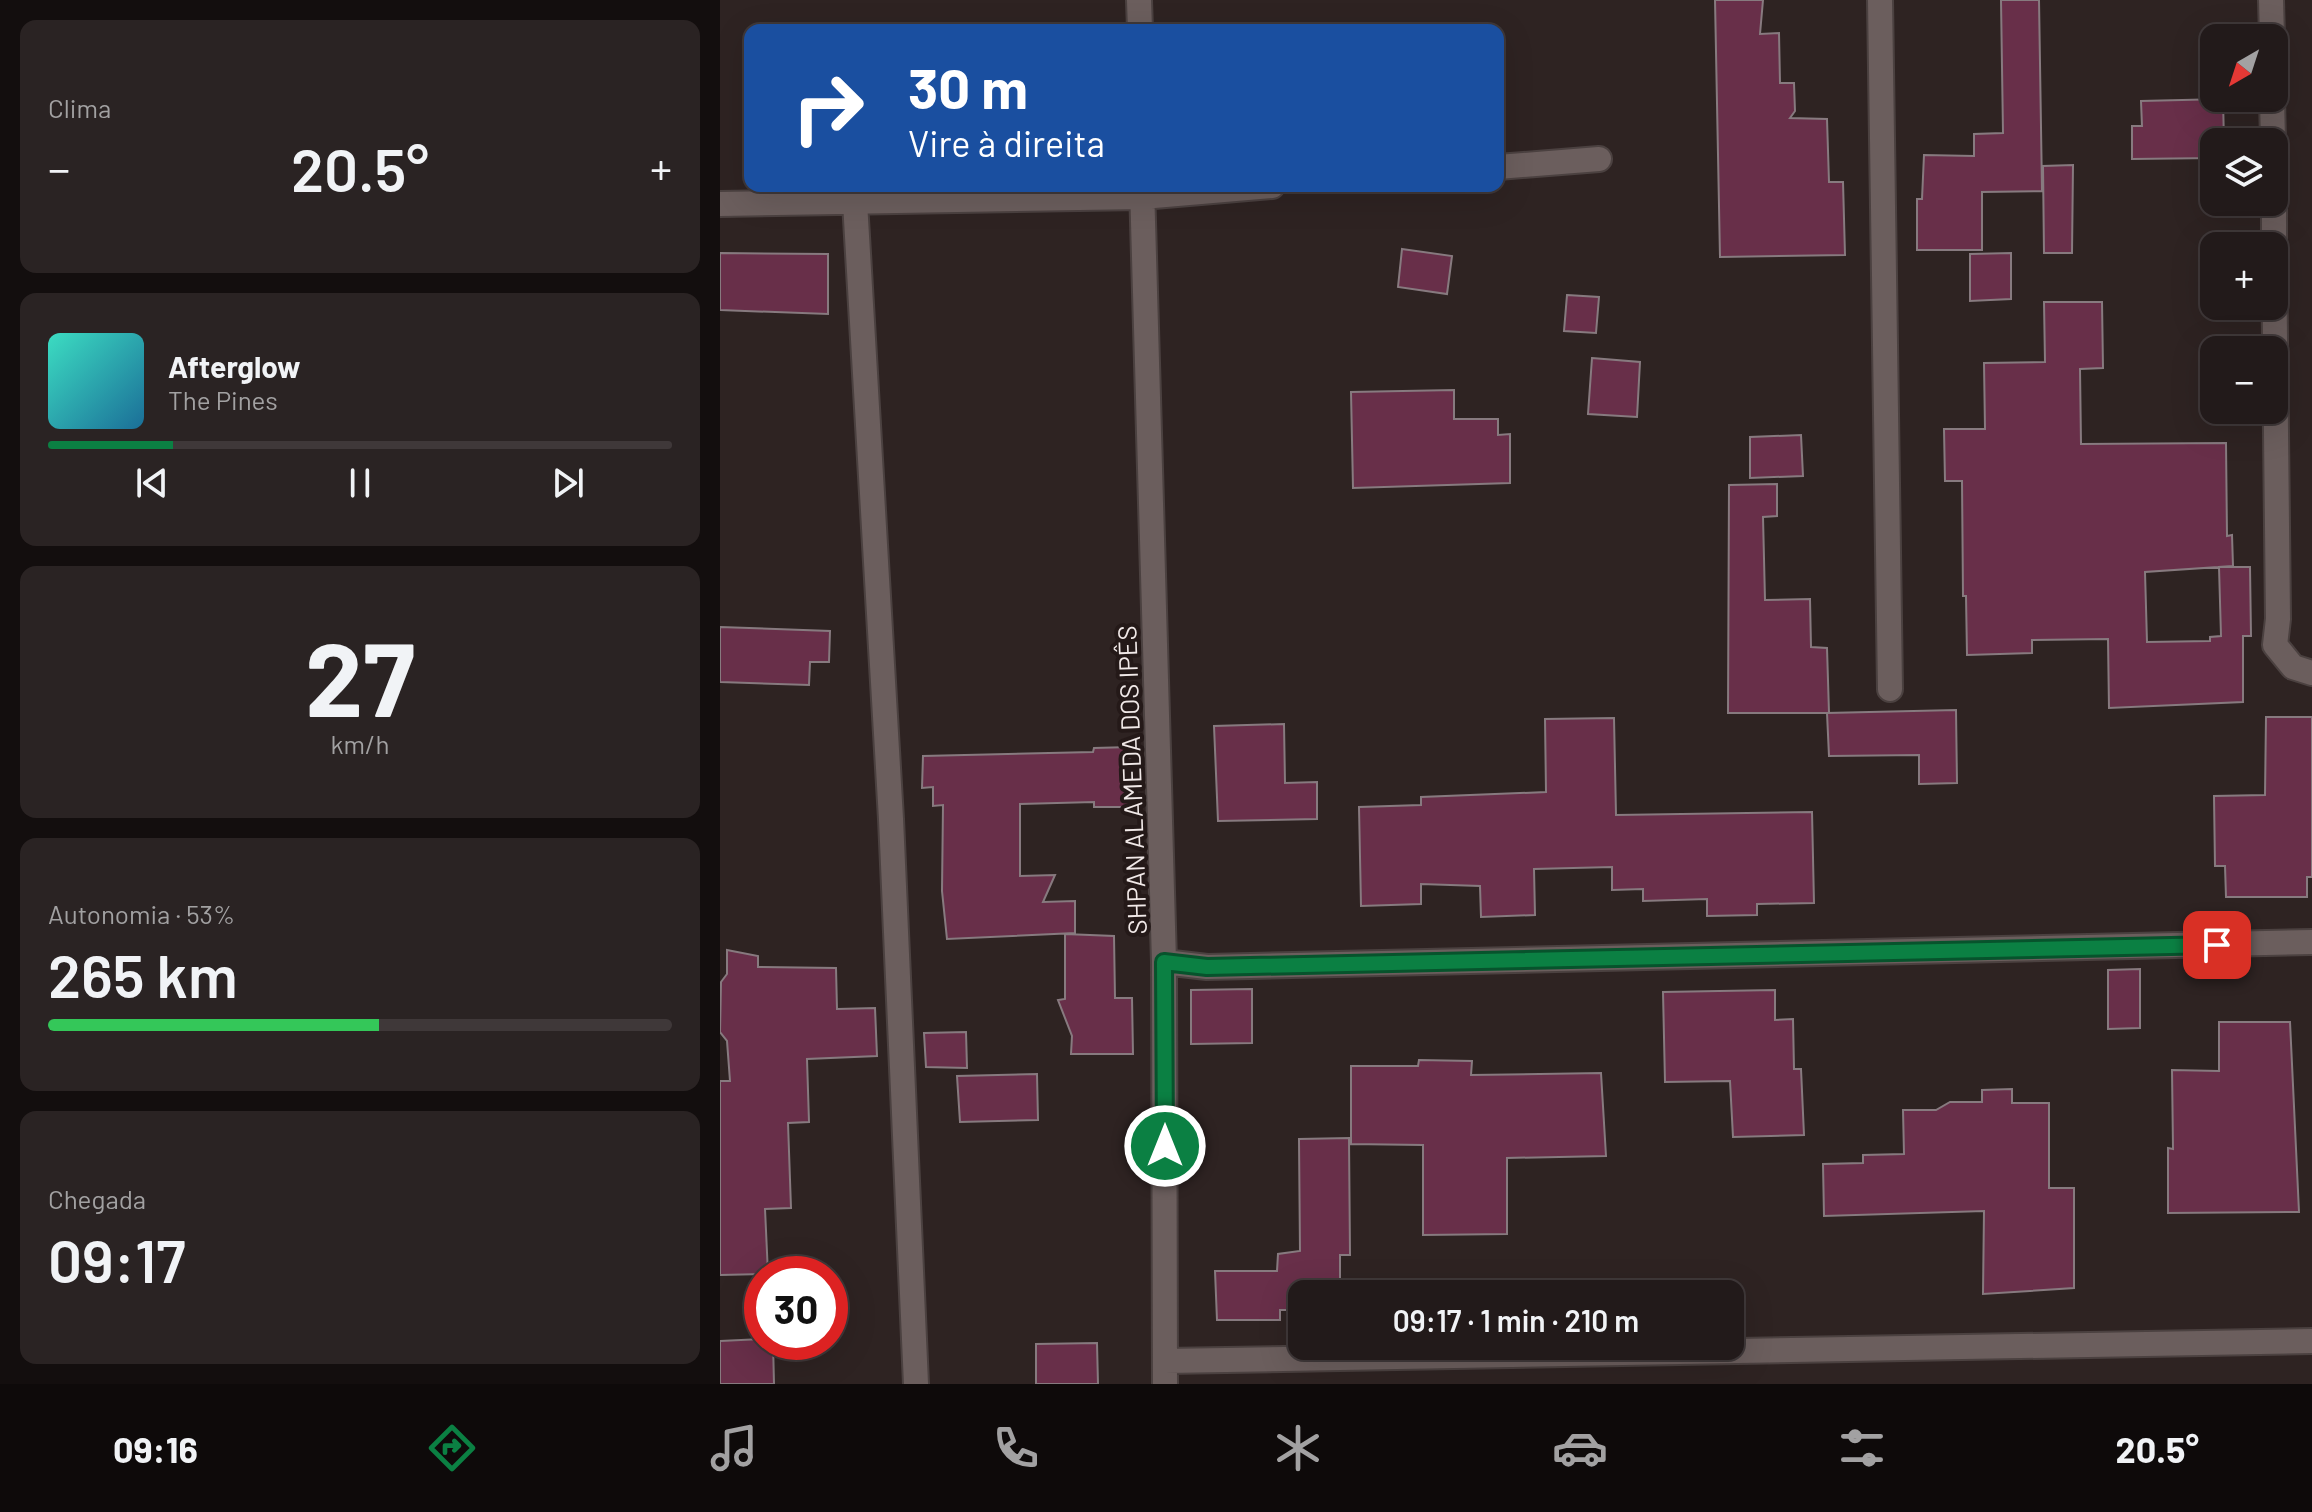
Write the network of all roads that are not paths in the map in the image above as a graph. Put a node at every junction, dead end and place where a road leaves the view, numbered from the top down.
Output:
1 (1139, 0) edge
2 (1880, 0) edge
3 (2271, 0) edge
4 (1140, 24) edge
5 (2272, 24) edge
6 (1599, 159) dead end
7 (1504, 167) edge
8 (1116, 192) edge
9 (1142, 192) edge
10 (855, 202) junction
11 (720, 204) edge
12 (2275, 320) edge
13 (2312, 673) edge
14 (1890, 689) dead end
15 (2312, 942) edge
16 (1164, 962) junction
17 (2312, 1341) edge
18 (1165, 1372) edge
19 (916, 1384) edge

1 - 4 street
2 - 14 street
3 - 5 street
6 - 7 street
8 - 10 street
9 - 16 street, SHPAN ALAMEDA DOS IPÊS
10 - 11 street
10 - 19 street
12 - 13 street
15 - 16 street
16 - 18 street, SHPAN ALAMEDA DOS IPÊS
17 - 18 street

